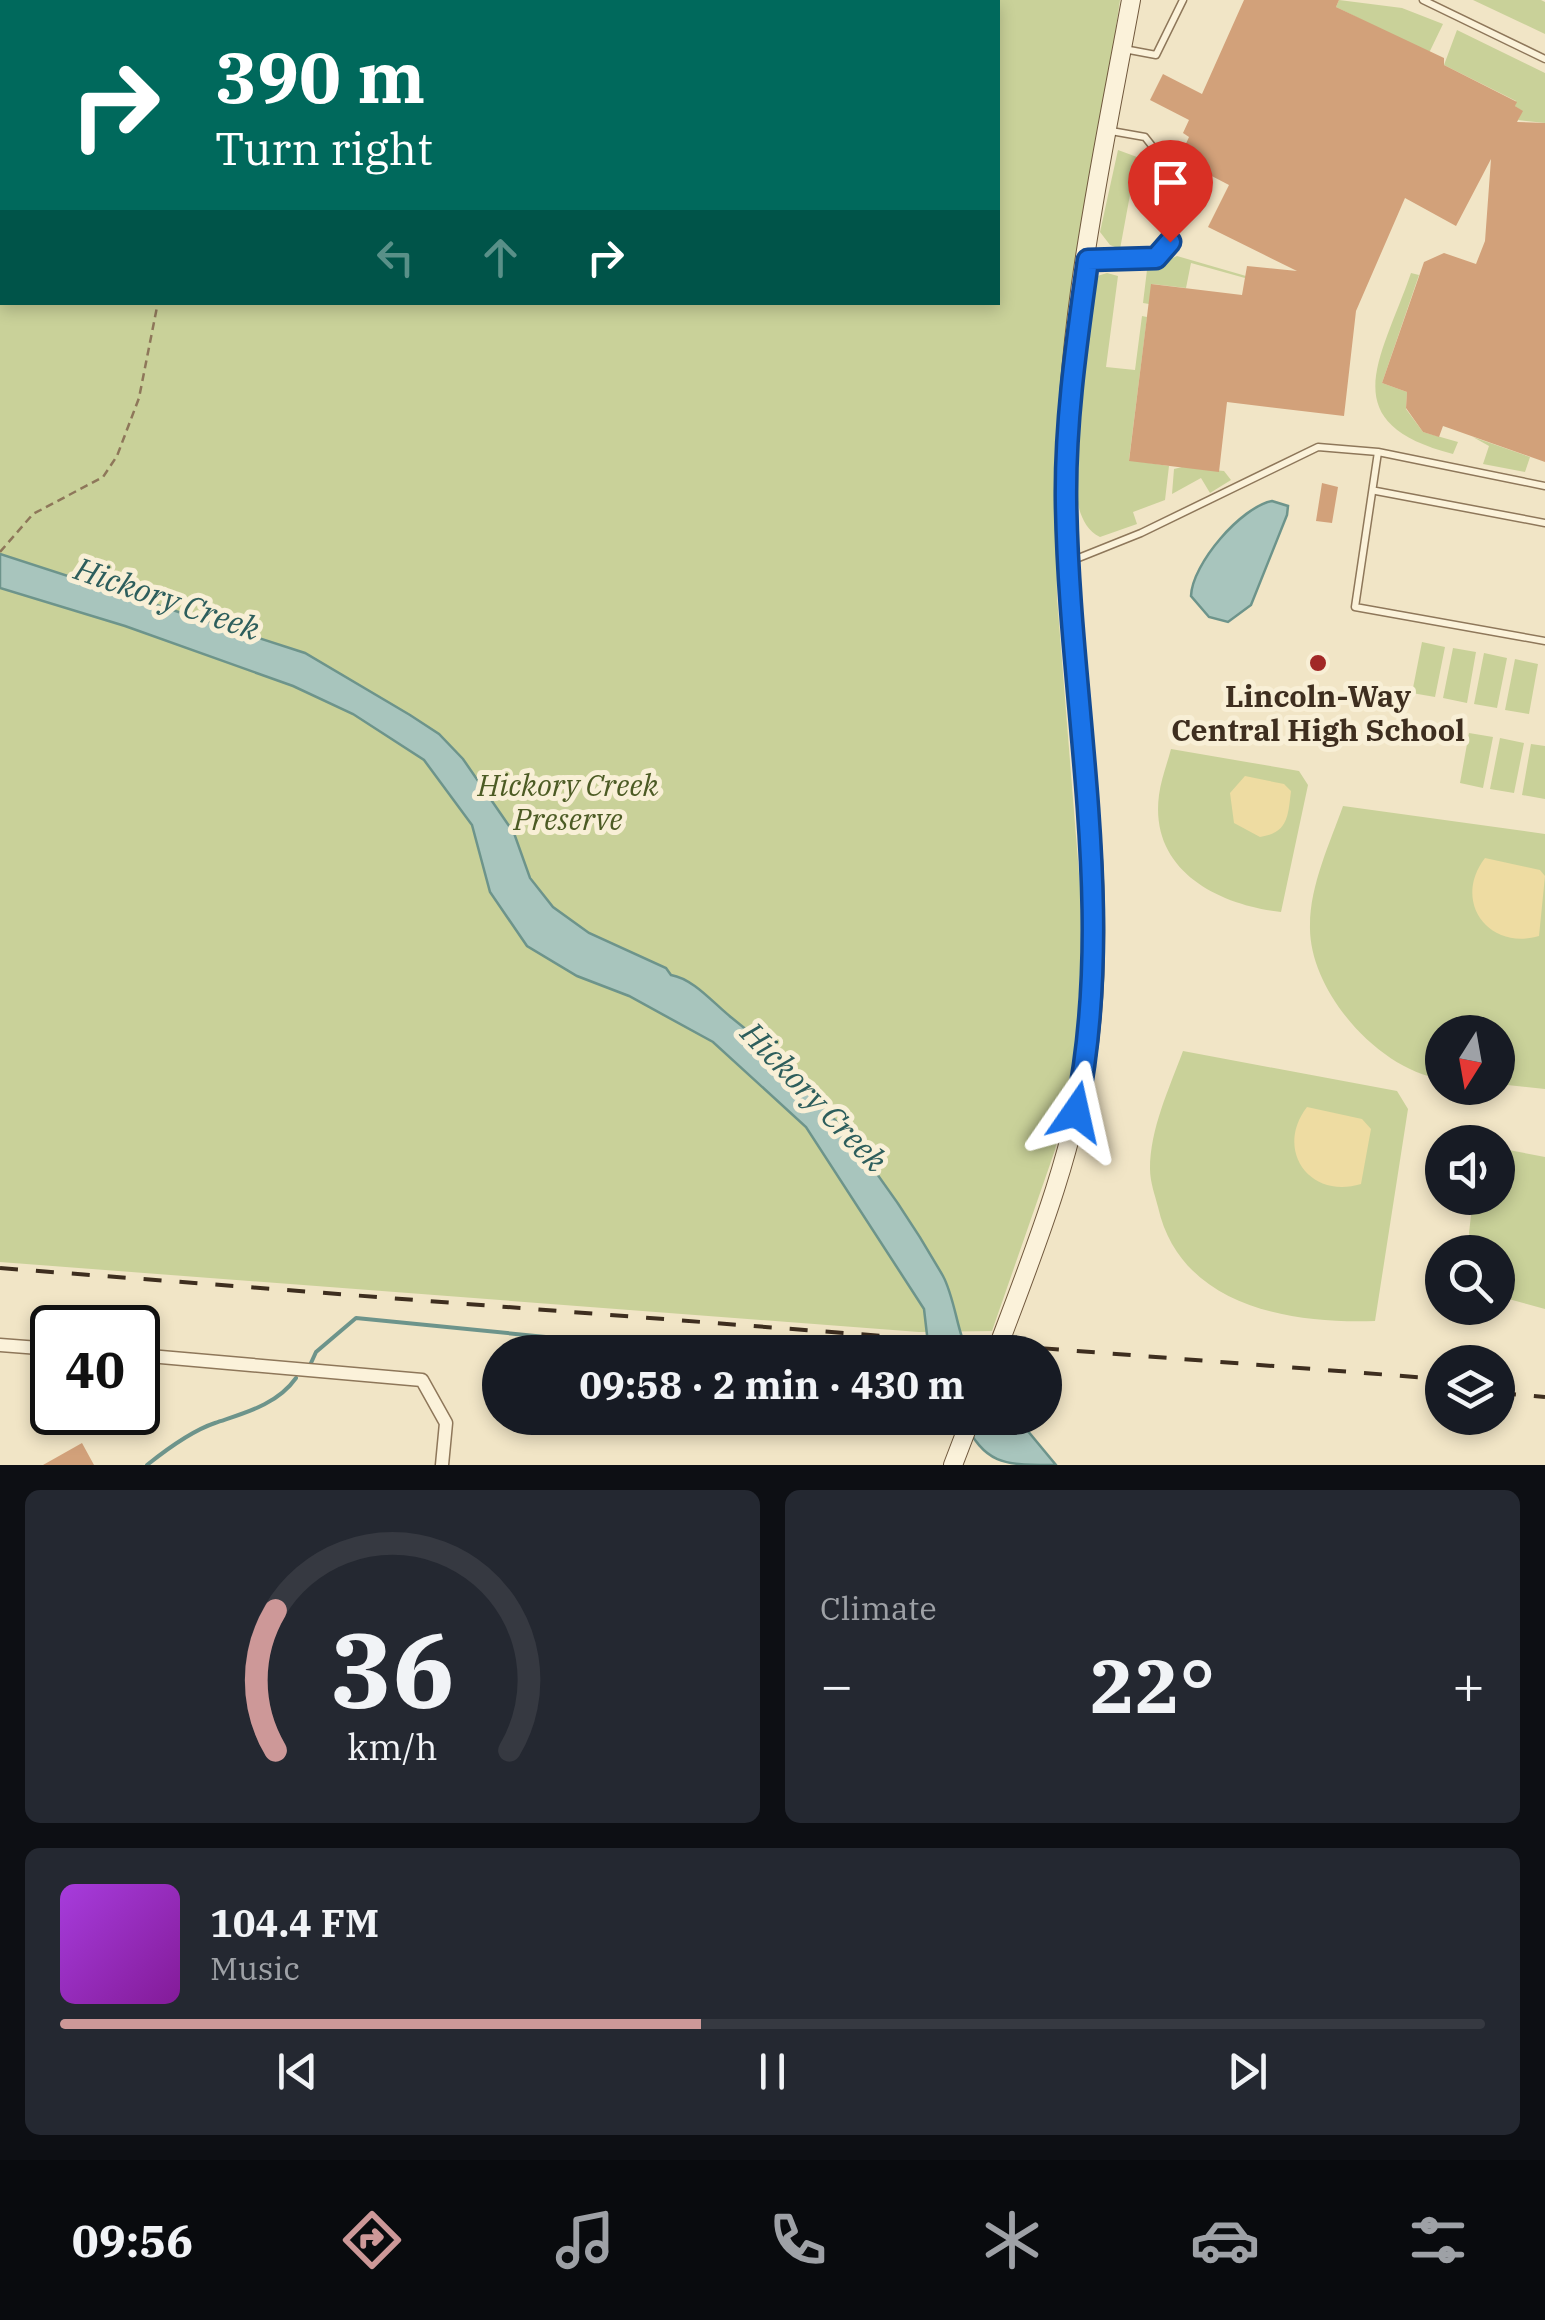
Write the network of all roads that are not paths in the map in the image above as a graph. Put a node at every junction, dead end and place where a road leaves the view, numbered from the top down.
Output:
1 (1131, 0) edge
2 (1183, 0) edge
3 (1423, 0) edge
4 (1122, 48) junction
5 (1545, 59) edge
6 (1105, 130) junction
7 (1088, 260) junction
8 (1378, 452) junction
9 (1545, 486) edge
10 (1376, 491) junction
11 (1545, 523) edge
12 (1070, 562) junction
13 (1545, 640) edge
14 (1002, 1335) edge
15 (0, 1345) edge
16 (30, 1347) edge
17 (160, 1358) edge
18 (964, 1435) edge
19 (442, 1465) edge
20 (953, 1465) edge

1 - 4 street
2 - 4 lane
3 - 5 lane
4 - 6 street
6 - 7 street
6 - 7 lane
7 - 12 street
8 - 9 lane
8 - 10 lane
8 - 12 lane
10 - 11 lane
10 - 13 lane
12 - 14 street
15 - 16 street
17 - 19 street
18 - 20 street

